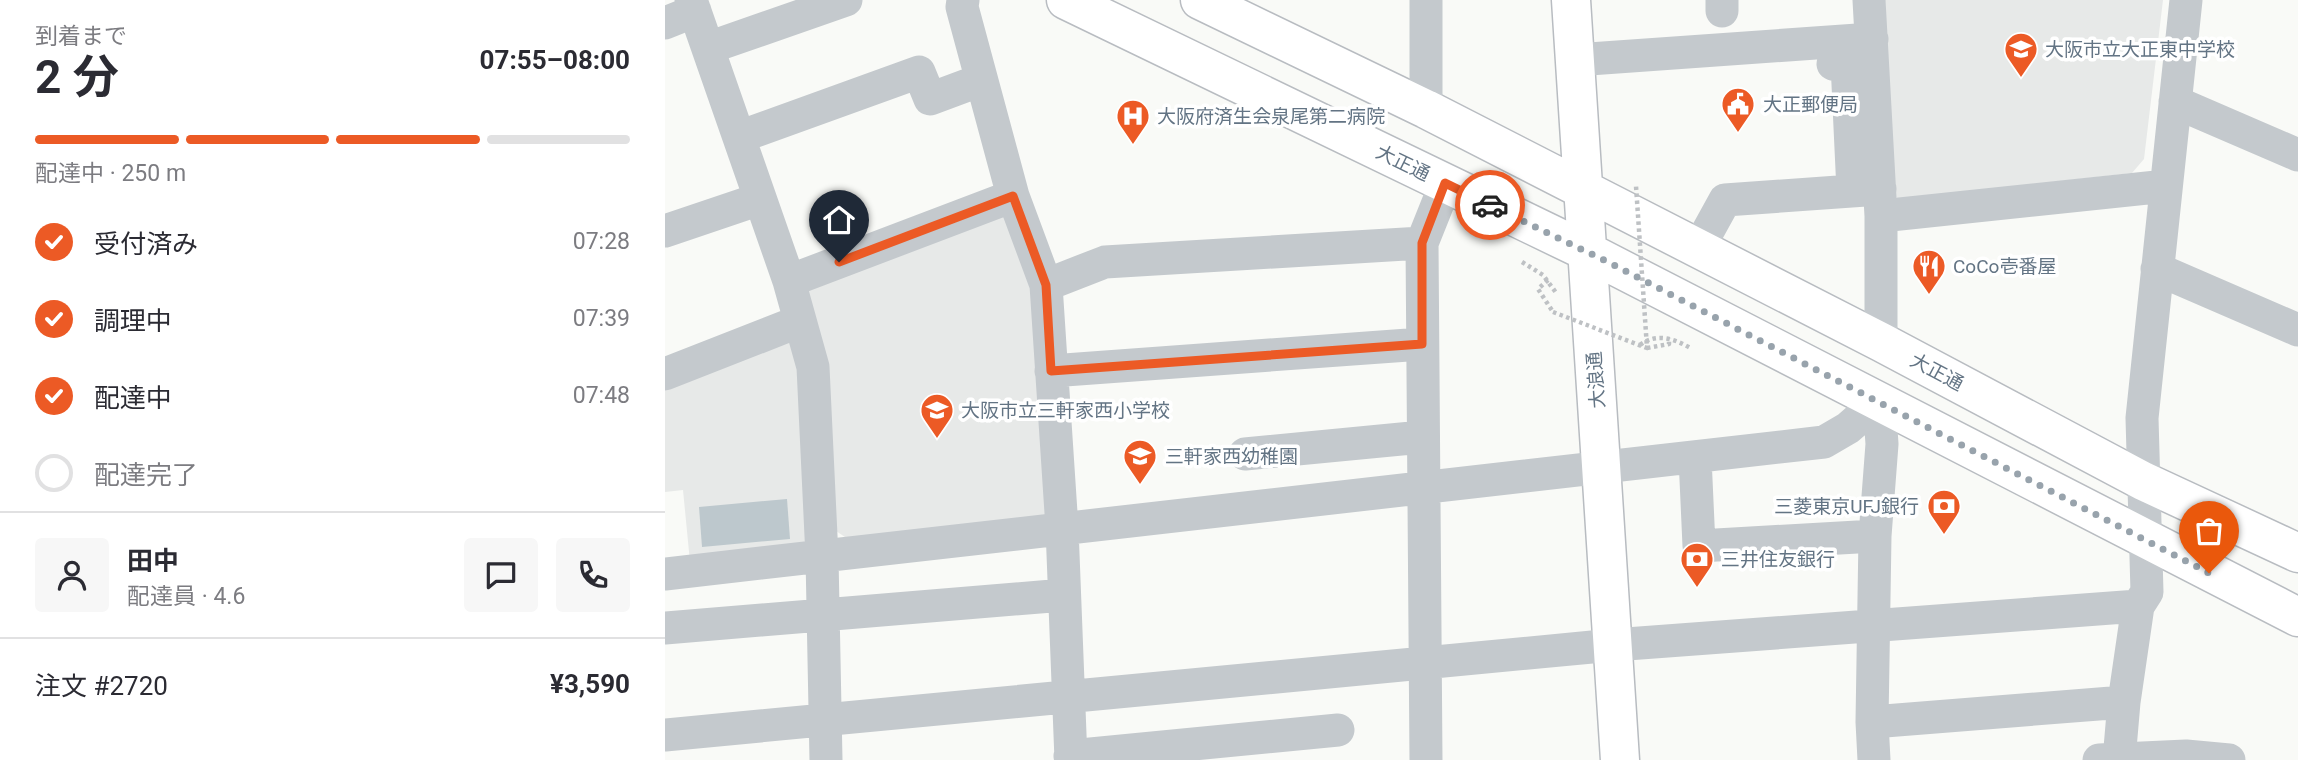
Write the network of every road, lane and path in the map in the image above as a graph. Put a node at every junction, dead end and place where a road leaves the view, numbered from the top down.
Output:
1 (846, 0) edge
2 (963, 0) edge
3 (1066, 0) edge
4 (1201, 0) edge
5 (1426, 0) edge
6 (1571, 0) edge
7 (1869, 0) edge
8 (2186, 0) edge
9 (684, 11) edge
10 (1252, 12) edge
11 (1872, 39) junction
12 (708, 48) junction
13 (1575, 60) junction
14 (1833, 64) dead end
15 (981, 80) junction
16 (2175, 102) junction
17 (1426, 109) junction
18 (739, 137) junction
19 (2298, 155) edge
20 (1445, 183) junction
21 (1636, 186) dead end
22 (2166, 186) junction
23 (1585, 193) junction
24 (1013, 196) junction
25 (1871, 198) junction
26 (760, 199) junction
27 (668, 222) edge
28 (1422, 243) junction
29 (1698, 249) junction
30 (1588, 252) junction
31 (1522, 262) dead end
32 (2157, 269) junction
33 (1548, 280) junction
34 (789, 281) junction
35 (1046, 285) junction
36 (1560, 300) dead end
37 (800, 321) junction
38 (2298, 330) edge
39 (1669, 338) junction
40 (1881, 342) junction
41 (1422, 344) junction
42 (1640, 345) dead end
43 (1647, 348) junction
44 (1692, 349) dead end
45 (1051, 371) junction
46 (665, 374) edge
47 (1878, 401) junction
48 (1422, 437) junction
49 (1245, 454) dead end
50 (1695, 457) junction
51 (1602, 468) junction
52 (2143, 481) junction
53 (1422, 488) junction
54 (1062, 528) junction
55 (1875, 536) junction
56 (2145, 539) junction
57 (2298, 553) edge
58 (822, 556) junction
59 (665, 574) edge
60 (1064, 594) junction
61 (2138, 606) junction
62 (823, 613) junction
63 (2298, 617) edge
64 (1874, 625) junction
65 (665, 628) edge
66 (1613, 645) junction
67 (1423, 663) junction
68 (1067, 697) junction
69 (2124, 702) junction
70 (824, 721) junction
71 (1872, 722) junction
72 (1338, 730) dead end
73 (665, 735) edge
74 (708, 745) edge
75 (1071, 758) edge
76 (825, 760) edge
77 (1426, 760) edge
78 (1620, 760) edge
79 (1874, 760) edge
80 (2113, 760) edge
81 (2229, 760) edge

1 - 12 street
2 - 15 street
3 - 20 main road, 大正通
4 - 10 main road, 大正通
5 - 17 street
6 - 13 main road, 大浪通
7 - 11 street
8 - 16 street
9 - 12 street
10 - 17 main road, 大正通
11 - 13 street
11 - 25 street
12 - 18 street
13 - 23 main road, 大浪通
14 - 25 street
15 - 18 street
15 - 24 street
16 - 19 street
16 - 22 street
17 - 23 main road, 大正通
18 - 26 street
20 - 28 street
20 - 30 main road, 大正通
21 - 43 path, bridge
22 - 25 street
22 - 32 street
23 - 29 main road, 大正通
23 - 30 main road, 大浪通
24 - 34 street
24 - 35 street
25 - 29 street
25 - 40 street
26 - 27 street
26 - 34 street
28 - 35 street
28 - 41 street
29 - 40 main road, 大正通
30 - 47 main road, 大正通
30 - 51 main road, 大浪通
31 - 33 path
32 - 38 street
32 - 52 street
33 - 36 path
33 - 43 path, bridge
34 - 37 street
35 - 45 street
37 - 46 street
37 - 58 street
39 - 42 path
39 - 43 path
39 - 44 path
40 - 52 main road, 大正通
41 - 45 street
41 - 48 street
45 - 54 street
47 - 50 street
47 - 55 street
47 - 56 main road, 大正通
48 - 49 street
48 - 53 street
50 - 51 street
50 - 55 street
51 - 53 street
51 - 66 main road, 大浪通
52 - 56 street
52 - 57 main road, 大正通
53 - 54 street
53 - 67 street
54 - 58 street
54 - 60 street
55 - 64 street
56 - 61 street
56 - 63 main road, 大正通
58 - 59 street
58 - 62 street
60 - 62 street
60 - 68 street
61 - 64 street
61 - 69 street
62 - 65 street
62 - 70 street
64 - 66 street
64 - 71 street
66 - 67 street
66 - 78 main road, 大浪通
67 - 68 street
67 - 77 street
68 - 70 street
68 - 75 street
69 - 71 street
69 - 80 street
70 - 74 street
70 - 76 street
71 - 79 street
72 - 75 street
73 - 74 street
80 - 81 street

